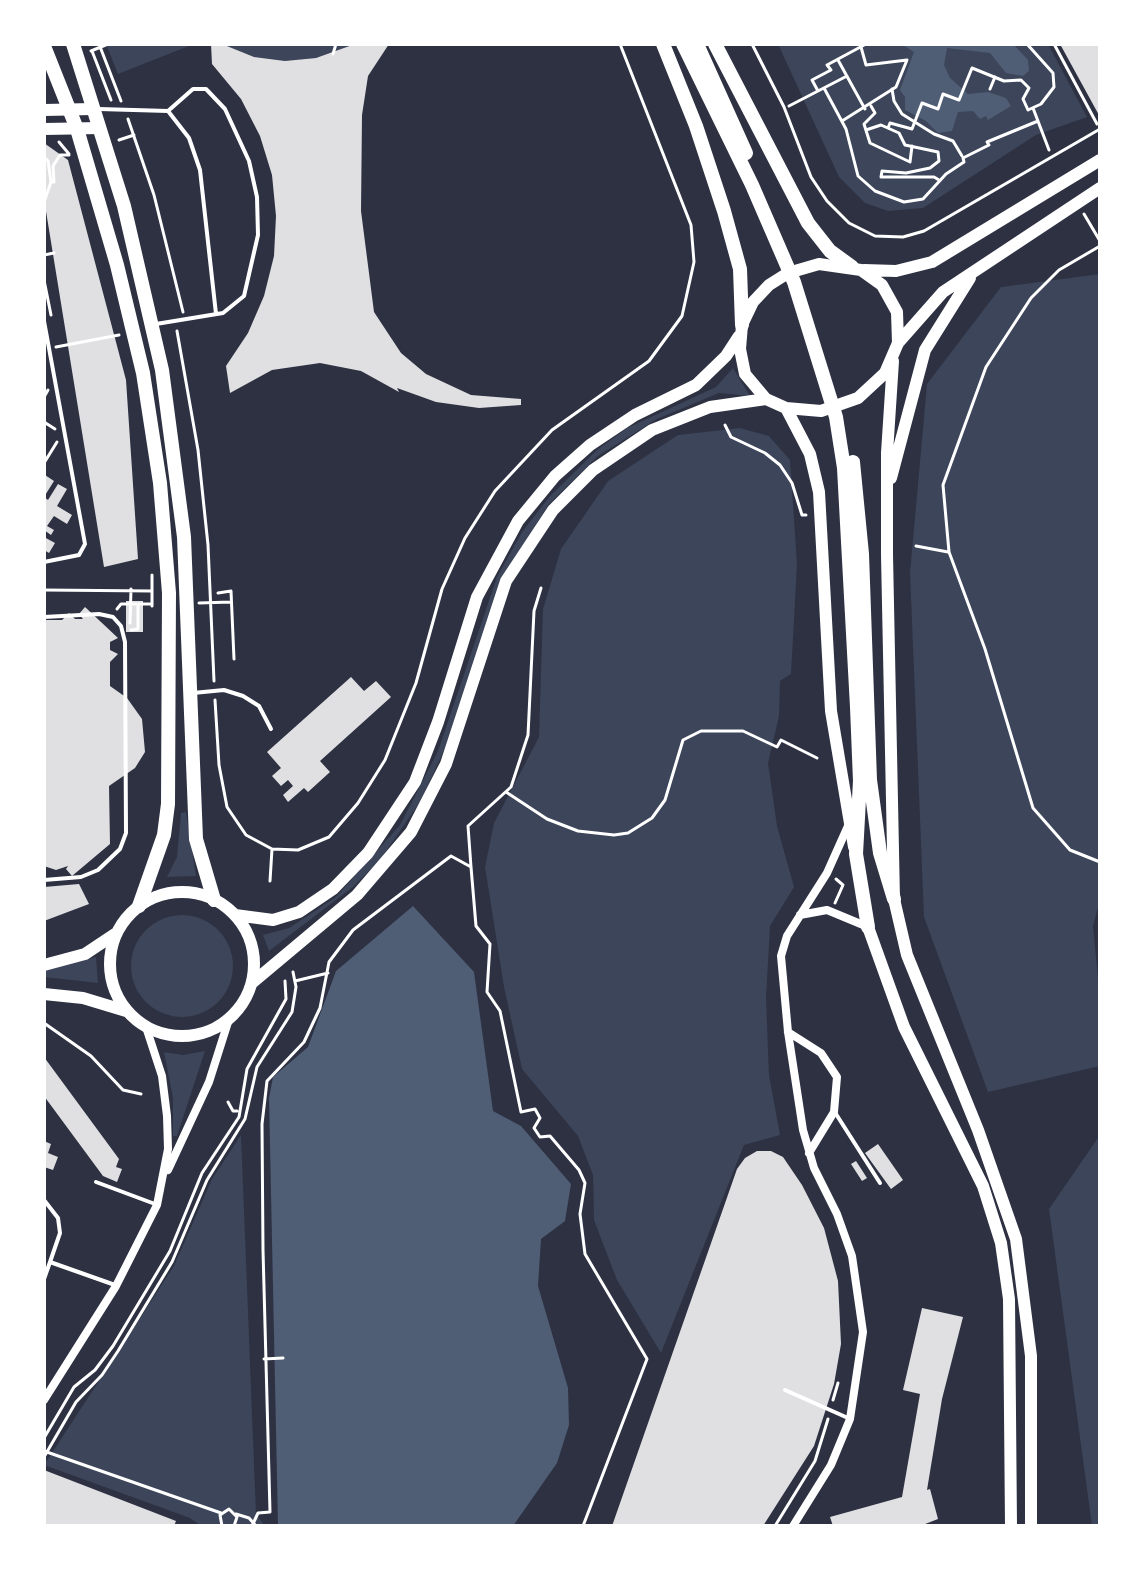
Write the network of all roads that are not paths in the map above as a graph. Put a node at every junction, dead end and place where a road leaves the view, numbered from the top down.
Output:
1 (73, 44) edge
2 (663, 44) edge
3 (683, 44) edge
4 (697, 44) edge
5 (715, 44) edge
6 (44, 46) edge
7 (70, 109) junction
8 (93, 109) junction
9 (44, 110) edge
10 (168, 111) junction
11 (100, 128) junction
12 (77, 129) junction
13 (46, 133) edge
14 (1100, 160) edge
15 (1100, 188) edge
16 (857, 269) junction
17 (970, 277) junction
18 (216, 315) junction
19 (44, 321) edge
20 (153, 324) junction
21 (741, 330) junction
22 (898, 343) junction
23 (893, 361) junction
24 (766, 399) junction
25 (786, 408) junction
26 (889, 485) junction
27 (44, 562) edge
28 (44, 617) edge
29 (193, 693) junction
30 (862, 706) junction
31 (271, 729) dead end
32 (848, 826) junction
33 (856, 854) junction
34 (44, 880) edge
35 (894, 899) junction
36 (214, 900) junction
37 (139, 906) junction
38 (235, 915) junction
39 (799, 915) junction
40 (868, 927) junction
41 (115, 934) junction
42 (44, 965) edge
43 (252, 983) junction
44 (44, 994) edge
45 (126, 1011) junction
46 (229, 1019) junction
47 (146, 1027) junction
48 (788, 1032) junction
49 (834, 1112) junction
50 (809, 1153) junction
51 (164, 1178) junction
52 (96, 1182) dead end
53 (880, 1183) dead end
54 (44, 1200) edge
55 (157, 1205) junction
56 (50, 1262) junction
57 (44, 1279) edge
58 (116, 1286) junction
59 (785, 1390) dead end
60 (44, 1400) edge
61 (850, 1419) junction
62 (793, 1526) edge
63 (1011, 1526) edge
64 (1031, 1526) edge

1 - 8 main road
2 - 21 main road
3 - 30 main road
4 - 30 main road
5 - 16 main road
6 - 7 main road
7 - 8 main road
7 - 9 main road
7 - 12 main road
8 - 10 lane
8 - 11 main road
10 - 18 lane
10 - 18 lane
11 - 12 main road
11 - 20 main road
12 - 13 main road
12 - 37 main road
14 - 16 main road
15 - 17 main road
16 - 21 main road
16 - 22 main road
17 - 22 main road
17 - 26 main road
18 - 20 lane
19 - 27 lane
20 - 29 main road
21 - 24 main road
21 - 38 main road
22 - 23 main road
23 - 25 main road
23 - 26 main road
24 - 25 main road
24 - 43 main road
25 - 32 main road
26 - 35 main road
28 - 34 lane
29 - 31 lane
29 - 36 main road
30 - 33 main road
30 - 35 main road
32 - 33 main road
32 - 39 street
33 - 40 main road
35 - 64 main road
36 - 37 main road
36 - 38 main road
37 - 41 main road
38 - 43 main road
39 - 40 street
39 - 48 street
40 - 63 main road
41 - 42 main road
41 - 45 main road
43 - 46 main road
44 - 45 main road
45 - 47 main road
46 - 47 main road
46 - 51 street
47 - 51 street
48 - 49 street
48 - 50 street
49 - 50 street
49 - 53 lane
50 - 61 street
51 - 55 street
52 - 55 lane
54 - 56 lane
55 - 58 street
56 - 57 lane
56 - 58 lane
58 - 60 street
59 - 61 lane
61 - 62 street

